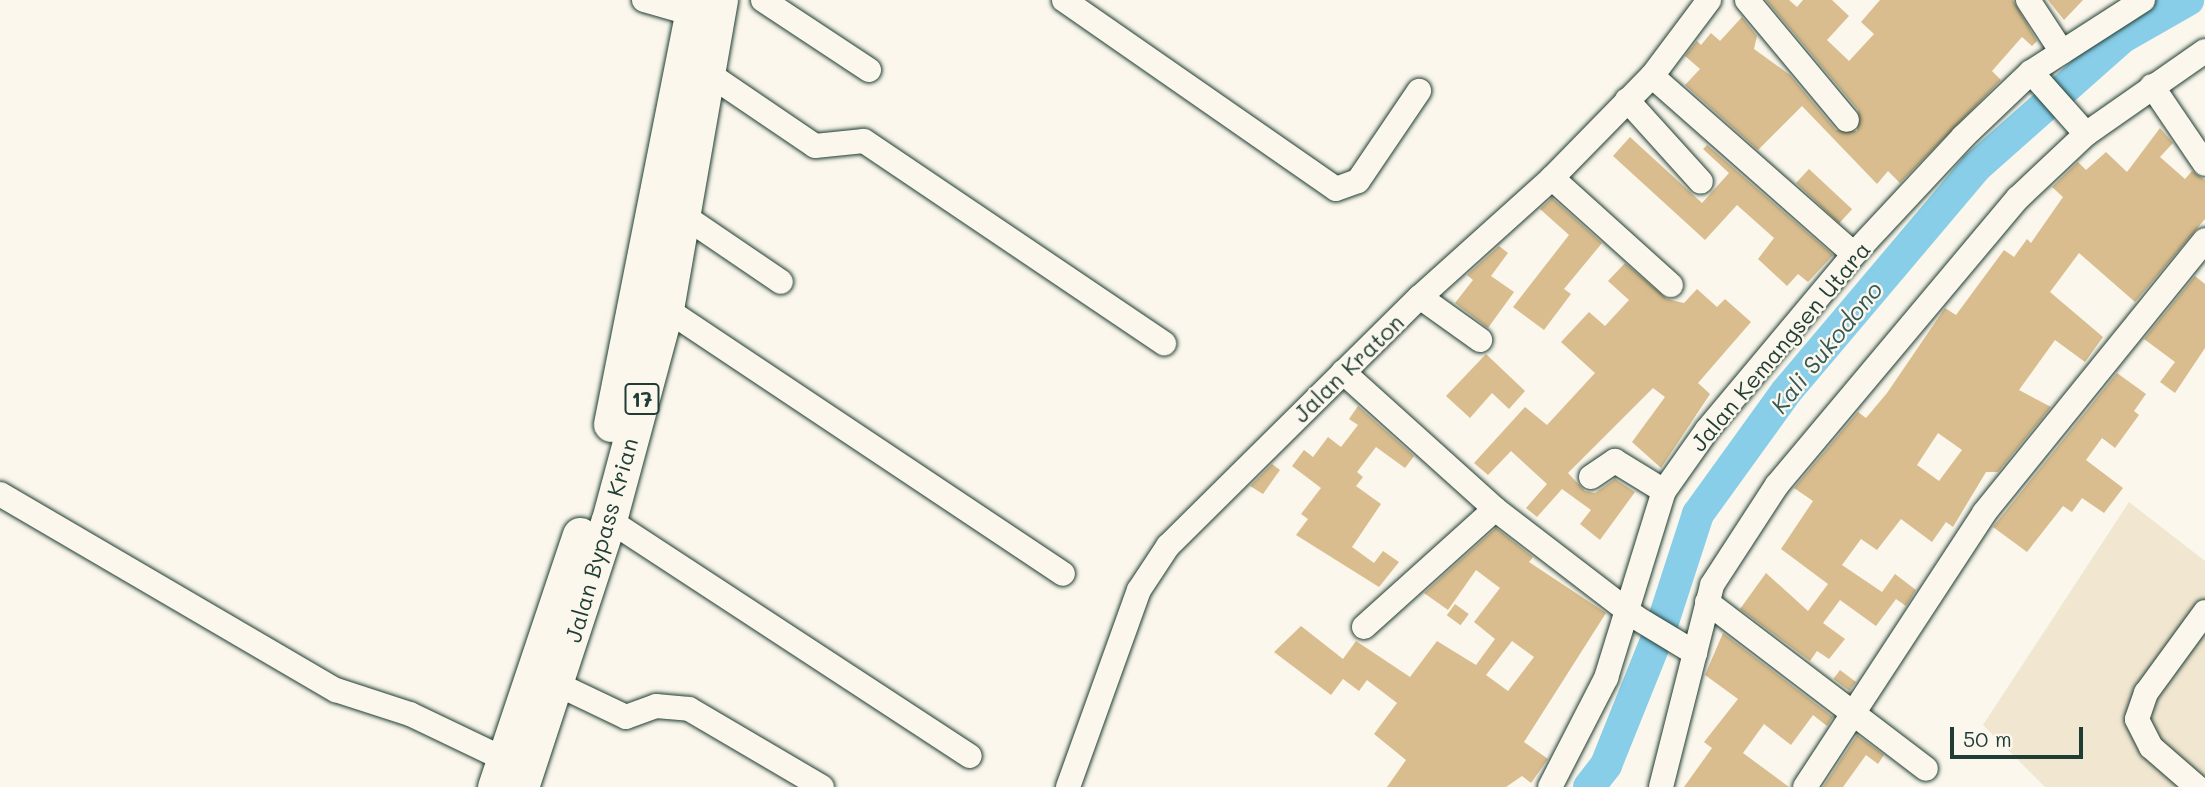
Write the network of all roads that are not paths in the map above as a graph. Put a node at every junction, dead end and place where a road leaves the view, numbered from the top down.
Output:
1 (644, 0) edge
2 (763, 0) edge
3 (1064, 0) edge
4 (1709, 0) edge
5 (1747, 0) edge
6 (2028, 0) edge
7 (2143, 0) edge
8 (703, 5) edge
9 (2062, 51) junction
10 (2205, 51) edge
11 (869, 70) dead end
12 (709, 74) junction
13 (1652, 76) junction
14 (2036, 78) junction
15 (2152, 86) junction
16 (1419, 91) dead end
17 (1627, 100) junction
18 (1847, 120) dead end
19 (2082, 129) junction
20 (2205, 164) edge
21 (1552, 178) junction
22 (1701, 182) dead end
23 (684, 216) junction
24 (2205, 240) edge
25 (1854, 254) junction
26 (781, 282) dead end
27 (1671, 285) dead end
28 (1420, 298) junction
29 (666, 309) junction
30 (1480, 340) dead end
31 (1164, 343) dead end
32 (1343, 372) junction
33 (1591, 477) dead end
34 (1664, 491) junction
35 (0, 494) edge
36 (1494, 509) junction
37 (610, 520) junction
38 (1063, 574) dead end
39 (1707, 602) junction
40 (2205, 612) edge
41 (1630, 613) junction
42 (1364, 627) dead end
43 (1689, 649) junction
44 (559, 685) junction
45 (1852, 713) junction
46 (970, 756) dead end
47 (1926, 769) dead end
48 (507, 778) edge
49 (822, 787) edge
50 (1068, 787) edge
51 (1550, 787) edge
52 (1661, 787) edge
53 (1805, 787) edge
54 (2197, 787) edge

1 - 8 street
2 - 11 street
3 - 16 street
4 - 13 street, Jalan Kraton
5 - 18 street
6 - 9 street
7 - 9 street, Jalan Kemangsen Utara
8 - 12 highway, Jalan Bypass Krian / 17
8 - 48 highway, Jalan Bypass Krian / 17
9 - 14 street, Jalan Kemangsen Utara
10 - 15 street
12 - 23 highway, Jalan Bypass Krian / 17
12 - 31 street
13 - 17 street, Jalan Kraton
13 - 25 street
14 - 19 street
14 - 25 street, Jalan Kemangsen Utara
15 - 19 street
15 - 20 street
17 - 21 street, Jalan Kraton
17 - 22 street
19 - 39 street
21 - 27 street
21 - 28 street, Jalan Kraton
23 - 26 street
23 - 29 highway, Jalan Bypass Krian / 17
24 - 45 street
25 - 34 street, Jalan Kemangsen Utara
28 - 30 street
28 - 32 street, Jalan Kraton
29 - 37 highway, Jalan Bypass Krian / 17
29 - 38 street
32 - 36 street
32 - 50 street, Jalan Kraton
33 - 34 street
34 - 41 street, Jalan Kemangsen Utara
35 - 48 street
36 - 41 street
36 - 42 street
37 - 44 highway, Jalan Bypass Krian / 17
37 - 46 street
39 - 43 street
39 - 45 street
40 - 54 street
41 - 43 street
41 - 51 street, Jalan Kemangsen Utara
43 - 52 street
44 - 48 highway, Jalan Bypass Krian / 17
44 - 49 street
45 - 47 street
45 - 53 street

